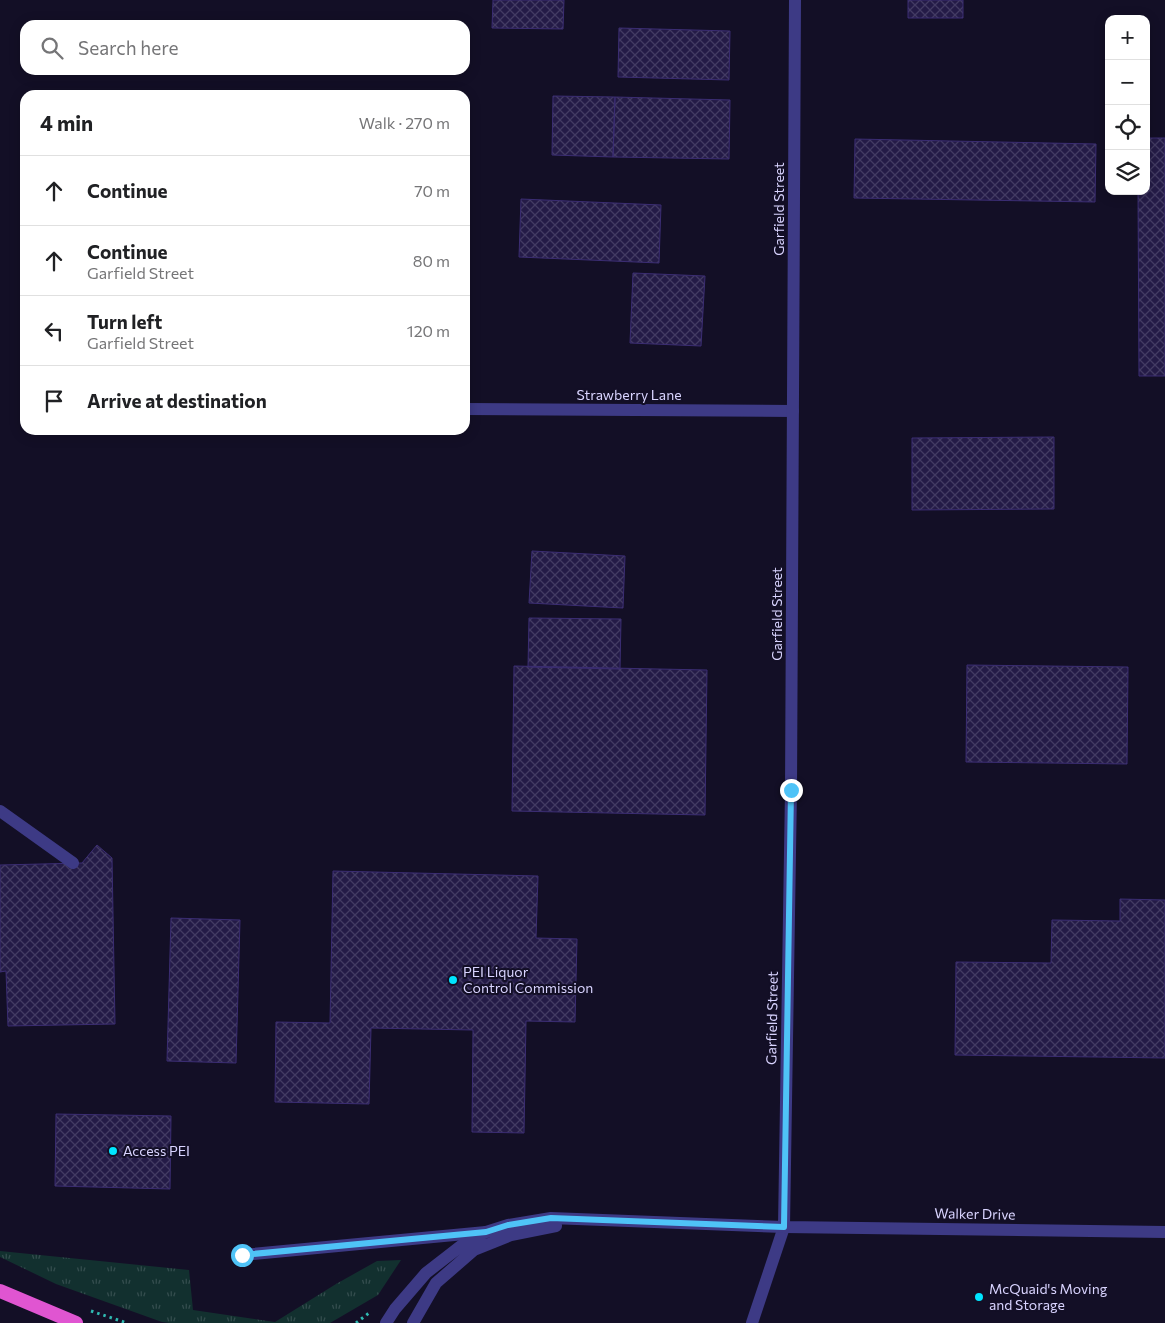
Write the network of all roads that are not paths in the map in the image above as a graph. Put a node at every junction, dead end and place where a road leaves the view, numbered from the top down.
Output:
1 (795, 0) edge
2 (470, 409) edge
3 (793, 411) junction
4 (0, 811) edge
5 (73, 863) dead end
6 (588, 1220) junction
7 (784, 1227) junction
8 (486, 1232) junction
9 (1165, 1232) edge
10 (242, 1255) dead end
11 (0, 1292) edge
12 (76, 1323) edge
13 (386, 1323) edge
14 (413, 1323) edge
15 (752, 1323) edge

1 - 3 street, Garfield Street
2 - 3 street, Strawberry Lane
3 - 7 street, Garfield Street
4 - 5 street
6 - 7 street
6 - 8 street
6 - 14 street
7 - 9 street, Walker Drive
7 - 15 street, Garfield Street
8 - 10 street
8 - 13 street
11 - 12 highway

